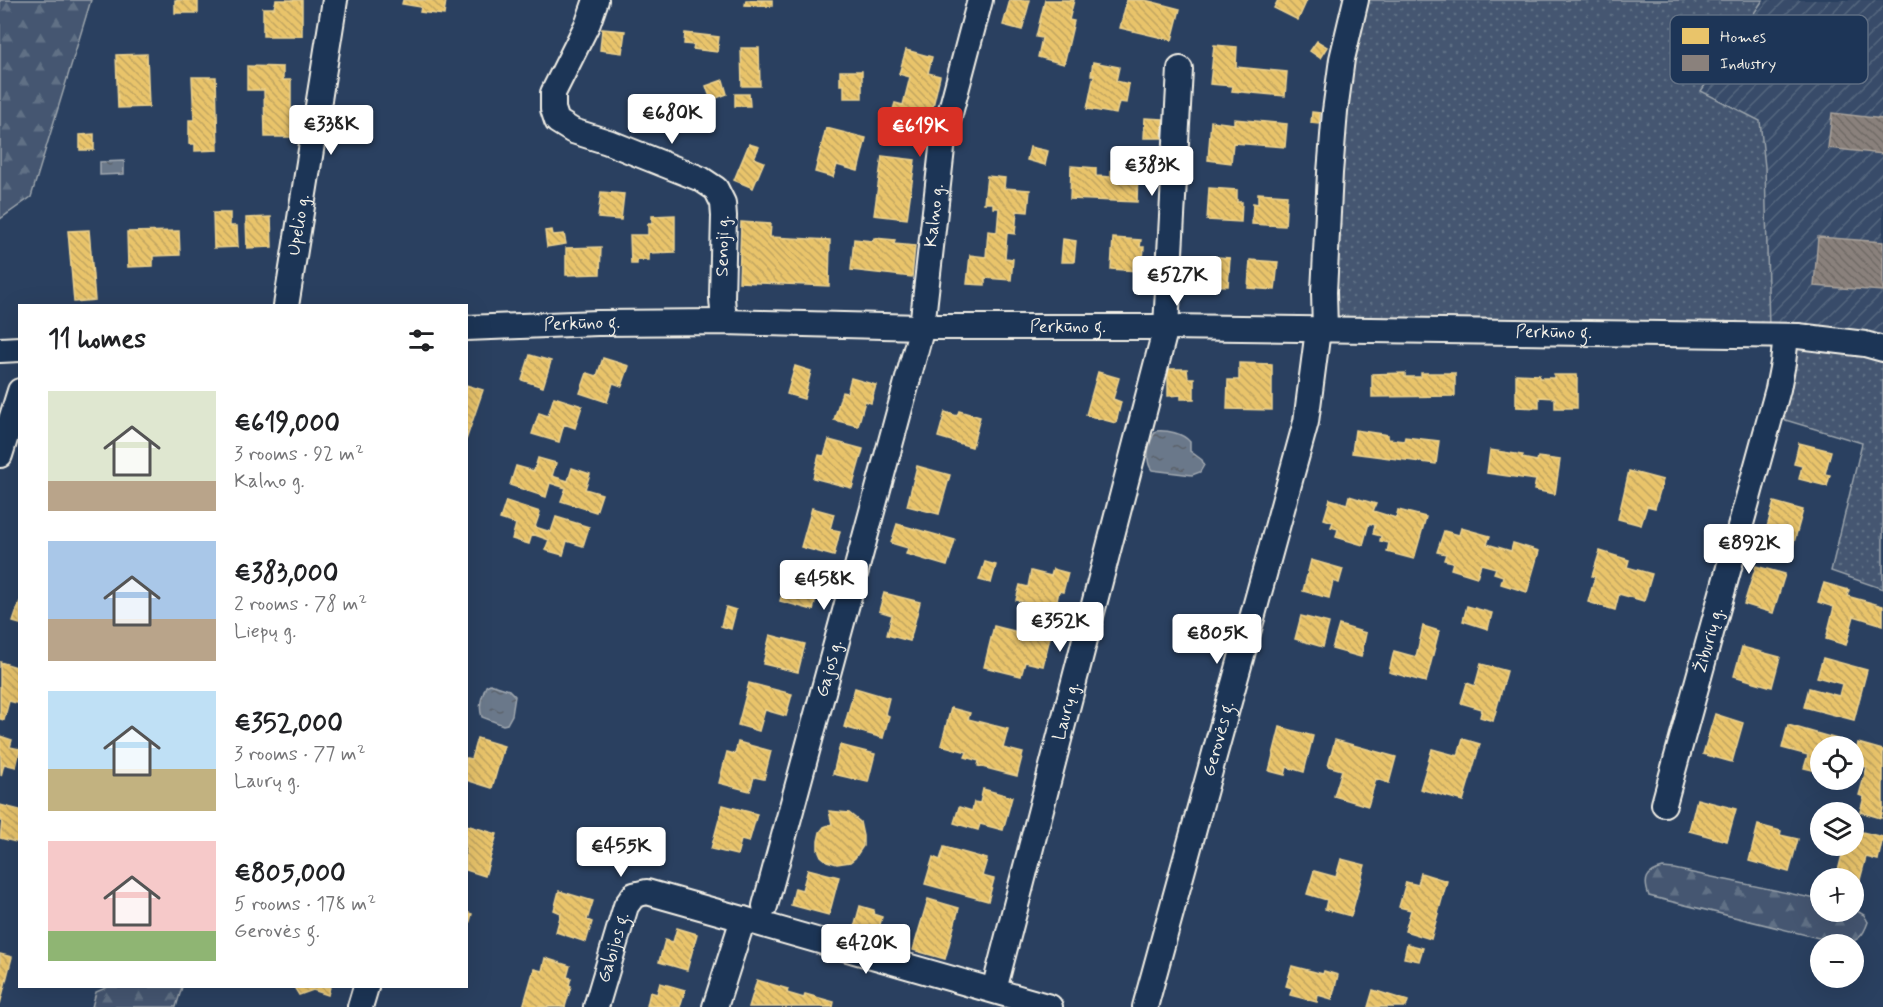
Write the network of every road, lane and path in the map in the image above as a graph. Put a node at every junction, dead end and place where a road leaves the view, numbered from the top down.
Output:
1 (335, 0) edge
2 (596, 0) edge
3 (980, 0) edge
4 (1356, 0) edge
5 (1180, 69) dead end
6 (285, 304) edge
7 (724, 322) junction
8 (922, 327) junction
9 (1166, 327) junction
10 (468, 328) edge
11 (1322, 330) junction
12 (1786, 336) junction
13 (18, 349) edge
14 (1883, 349) edge
15 (0, 350) edge
16 (18, 397) edge
17 (0, 455) edge
18 (1664, 804) dead end
19 (765, 906) dead end
20 (743, 919) junction
21 (366, 988) edge
22 (994, 990) junction
23 (360, 1007) edge
24 (596, 1007) edge
25 (714, 1007) edge
26 (1050, 1007) edge
27 (1145, 1007) edge

1 - 6 street, Upelio g.
2 - 7 street, Senoji g.
3 - 8 street, Kalno g.
4 - 11 street, Gerovės g.
5 - 9 street, Laurų g.
7 - 8 street, Perkūno g.
7 - 10 street, Perkūno g.
8 - 9 street, Perkūno g.
8 - 19 street, Gajos g.
9 - 11 street, Perkūno g.
9 - 22 street, Laurų g.
11 - 12 street, Perkūno g.
11 - 27 street, Gerovės g.
12 - 14 street, Perkūno g.
12 - 18 street, Žiburių g.
13 - 15 street
16 - 17 street
20 - 22 street
20 - 24 street, Gabijos g.
20 - 25 street
21 - 23 street
22 - 26 street

